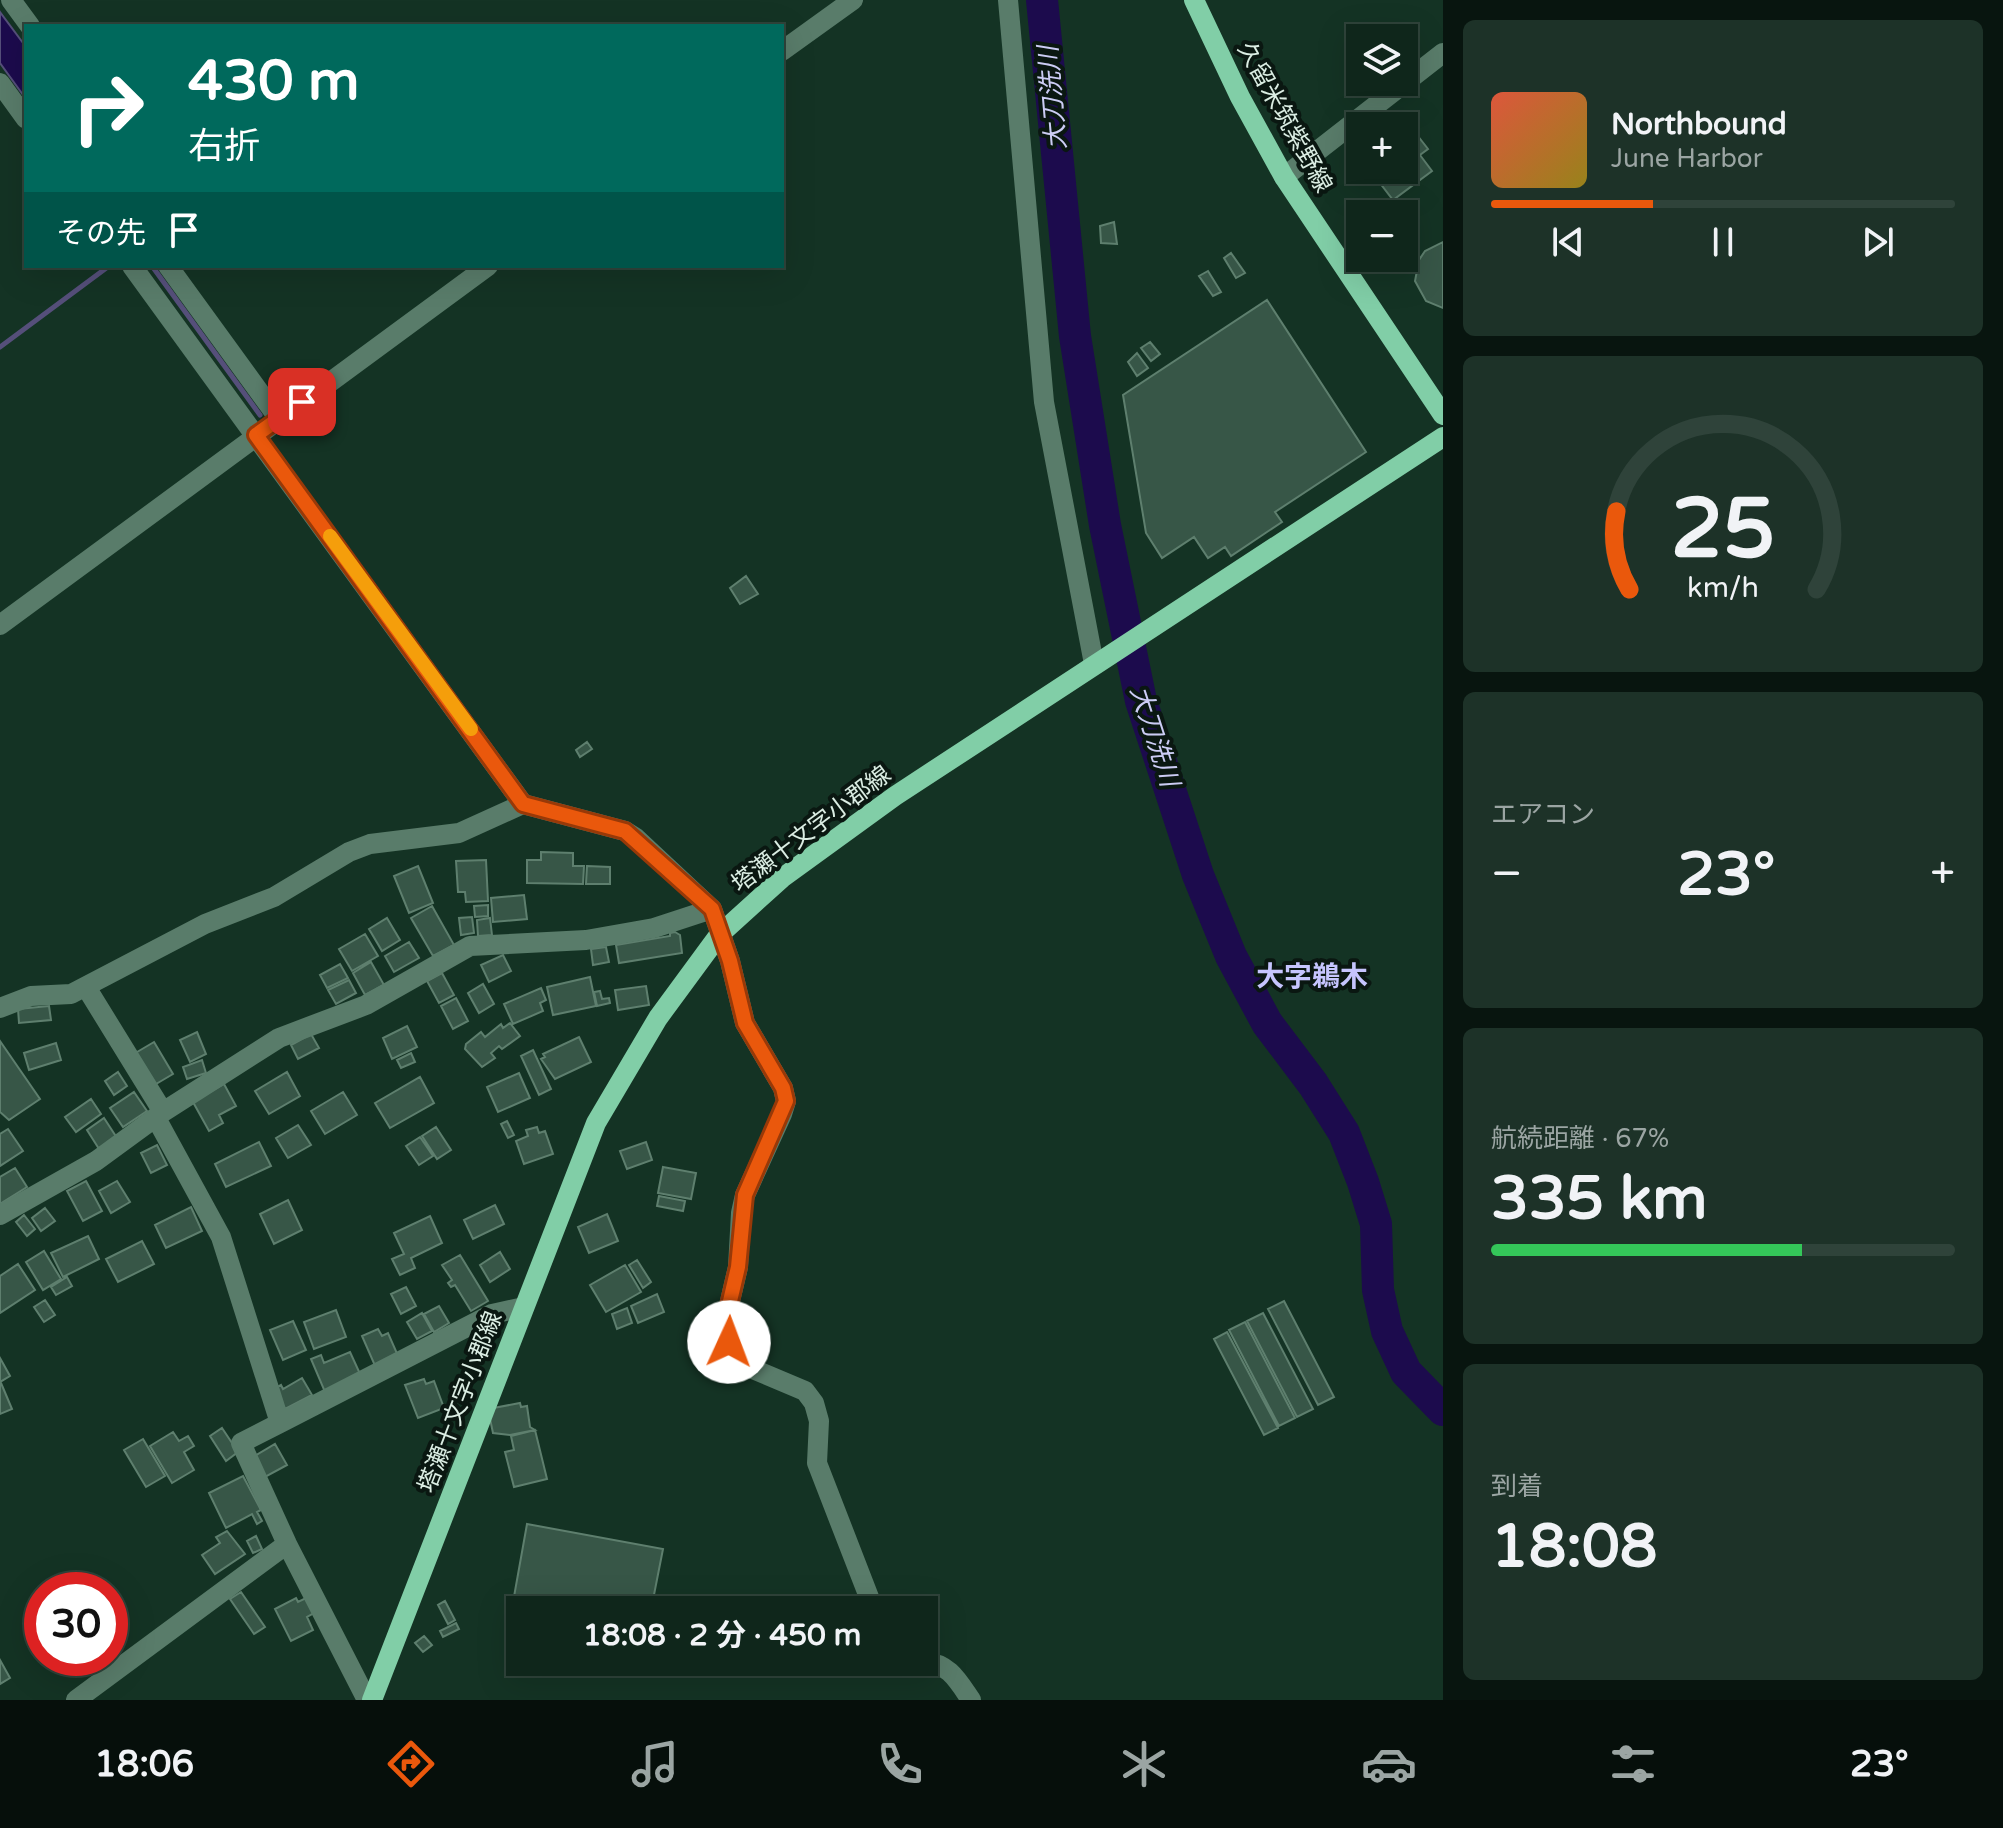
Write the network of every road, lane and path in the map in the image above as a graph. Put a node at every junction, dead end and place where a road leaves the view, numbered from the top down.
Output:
1 (11, 0) edge
2 (853, 0) edge
3 (1008, 0) edge
4 (1194, 0) edge
5 (29, 24) edge
6 (784, 50) edge
7 (1443, 53) edge
8 (0, 83) edge
9 (24, 116) edge
10 (1284, 177) junction
11 (133, 268) edge
12 (169, 268) edge
13 (485, 268) edge
14 (1443, 415) edge
15 (279, 419) junction
16 (256, 435) junction
17 (1443, 437) edge
18 (0, 625) edge
19 (1098, 661) junction
20 (523, 804) junction
21 (712, 909) junction
22 (719, 935) junction
23 (86, 987) junction
24 (0, 1008) edge
25 (160, 1115) junction
26 (0, 1215) edge
27 (524, 1307) junction
28 (280, 1423) junction
29 (287, 1544) junction
30 (869, 1596) edge
31 (938, 1664) edge
32 (76, 1700) edge
33 (369, 1700) edge
34 (971, 1700) edge

1 - 5 street
2 - 6 street
3 - 19 street
4 - 10 main road, 久留米筑紫野線
7 - 10 street
8 - 9 street
10 - 14 main road, 久留米筑紫野線
11 - 16 street
12 - 15 street
13 - 15 street
15 - 16 street
16 - 18 street
16 - 20 street
17 - 19 main road, 塔瀬十文字小郡線
19 - 22 main road, 塔瀬十文字小郡線
20 - 21 street
20 - 23 street
21 - 22 street
21 - 25 street
22 - 27 main road, 塔瀬十文字小郡線
22 - 30 street
23 - 24 street
23 - 25 street
25 - 26 street
25 - 28 street
27 - 28 street
27 - 33 main road, 塔瀬十文字小郡線
28 - 29 street
29 - 32 street
29 - 33 street
31 - 34 street

